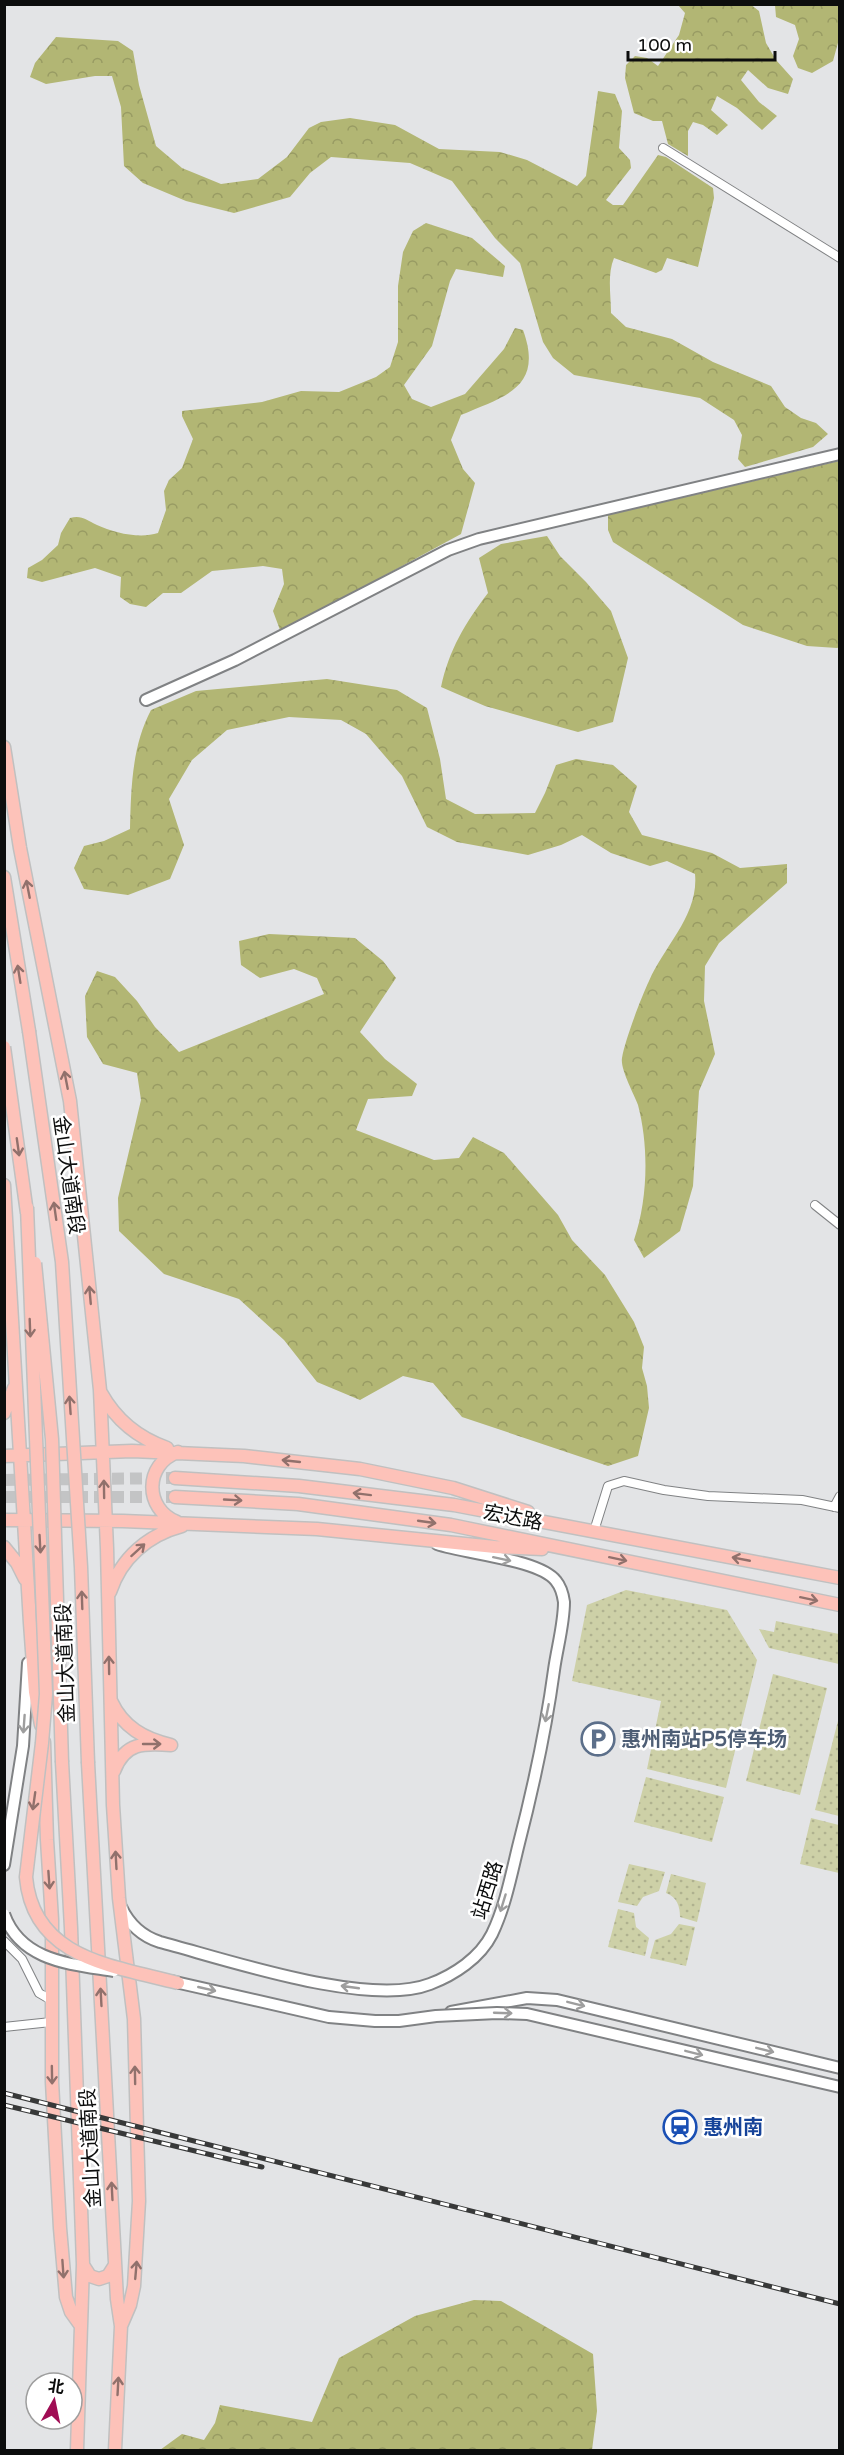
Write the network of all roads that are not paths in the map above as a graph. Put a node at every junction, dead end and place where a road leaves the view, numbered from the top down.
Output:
1 (663, 148) dead end
2 (840, 258) edge
3 (840, 454) edge
4 (147, 700) dead end
5 (4, 747) edge
6 (4, 796) edge
7 (20, 848) junction
8 (4, 877) edge
9 (4, 1047) edge
10 (4, 1185) edge
11 (814, 1205) dead end
12 (27, 1207) junction
13 (840, 1225) edge
14 (16, 1369) junction
15 (100, 1390) junction
16 (4, 1413) edge
17 (103, 1451) junction
18 (185, 1452) junction
19 (21, 1455) junction
20 (4, 1456) edge
21 (175, 1478) tunnel mouth
22 (840, 1496) edge
23 (175, 1497) tunnel mouth
24 (837, 1507) edge
25 (4, 1520) edge
26 (24, 1520) junction
27 (104, 1520) junction
28 (181, 1523) junction
29 (195, 1524) junction
30 (572, 1526) junction
31 (594, 1531) junction
32 (425, 1540) junction
33 (4, 1547) edge
34 (567, 1548) junction
35 (840, 1578) edge
36 (28, 1591) junction
37 (108, 1599) junction
38 (840, 1605) edge
39 (30, 1623) junction
40 (110, 1698) junction
41 (112, 1778) junction
42 (4, 1865) edge
43 (118, 1898) junction
44 (4, 1914) edge
45 (4, 1941) edge
46 (178, 1983) junction
47 (51, 2000) junction
48 (436, 2016) junction
49 (51, 2022) junction
50 (4, 2027) edge
51 (840, 2068) edge
52 (840, 2087) edge
53 (116, 2263) junction
54 (83, 2264) junction
55 (81, 2326) junction
56 (121, 2326) junction
57 (77, 2451) edge
58 (115, 2451) edge

1 - 2 street
3 - 4 street
5 - 7 main road
6 - 7 main road
15 -> 7 main road
53 -> 8 main road, 金山大道南段, bridge
9 -> 12 main road, 金山大道南段, bridge
10 - 14 main road
11 - 13 street
12 -> 46 main road, bridge
12 - 54 main road, 金山大道南段, bridge
14 - 16 main road
14 - 19 main road
15 - 17 main road
15 - 18 main road
17 - 18 main road
17 - 19 main road
27 -> 17 main road
18 - 28 main road
30 -> 18 main road
19 - 20 main road
19 - 26 main road
30 -> 21 main road, 宏达路
22 - 24 street
23 -> 34 main road, 宏达路
24 - 31 street
25 - 26 main road
26 - 27 main road
26 - 36 main road
27 - 28 main road
27 - 37 main road
28 - 29 main road
29 - 32 main road
37 -> 29 main road
30 - 31 main road, 宏达路
35 -> 31 main road, 宏达路
32 - 34 main road
32 -> 43 street, 站西路
33 - 36 main road
34 -> 38 main road, 宏达路
36 - 39 main road
40 -> 37 main road
39 -> 42 street
39 -> 47 main road
40 - 41 main road
41 -> 40 main road
43 -> 41 main road
56 -> 43 main road
44 - 46 street, bridge
45 - 47 street
46 -> 48 street, bridge
47 - 49 main road
48 -> 51 street, bridge
48 -> 52 street, bridge
49 - 50 street
49 -> 55 main road
53 - 54 main road
53 - 56 main road, 金山大道南段
54 - 55 main road, 金山大道南段
55 - 57 main road, 金山大道南段
58 -> 56 main road, 金山大道南段

